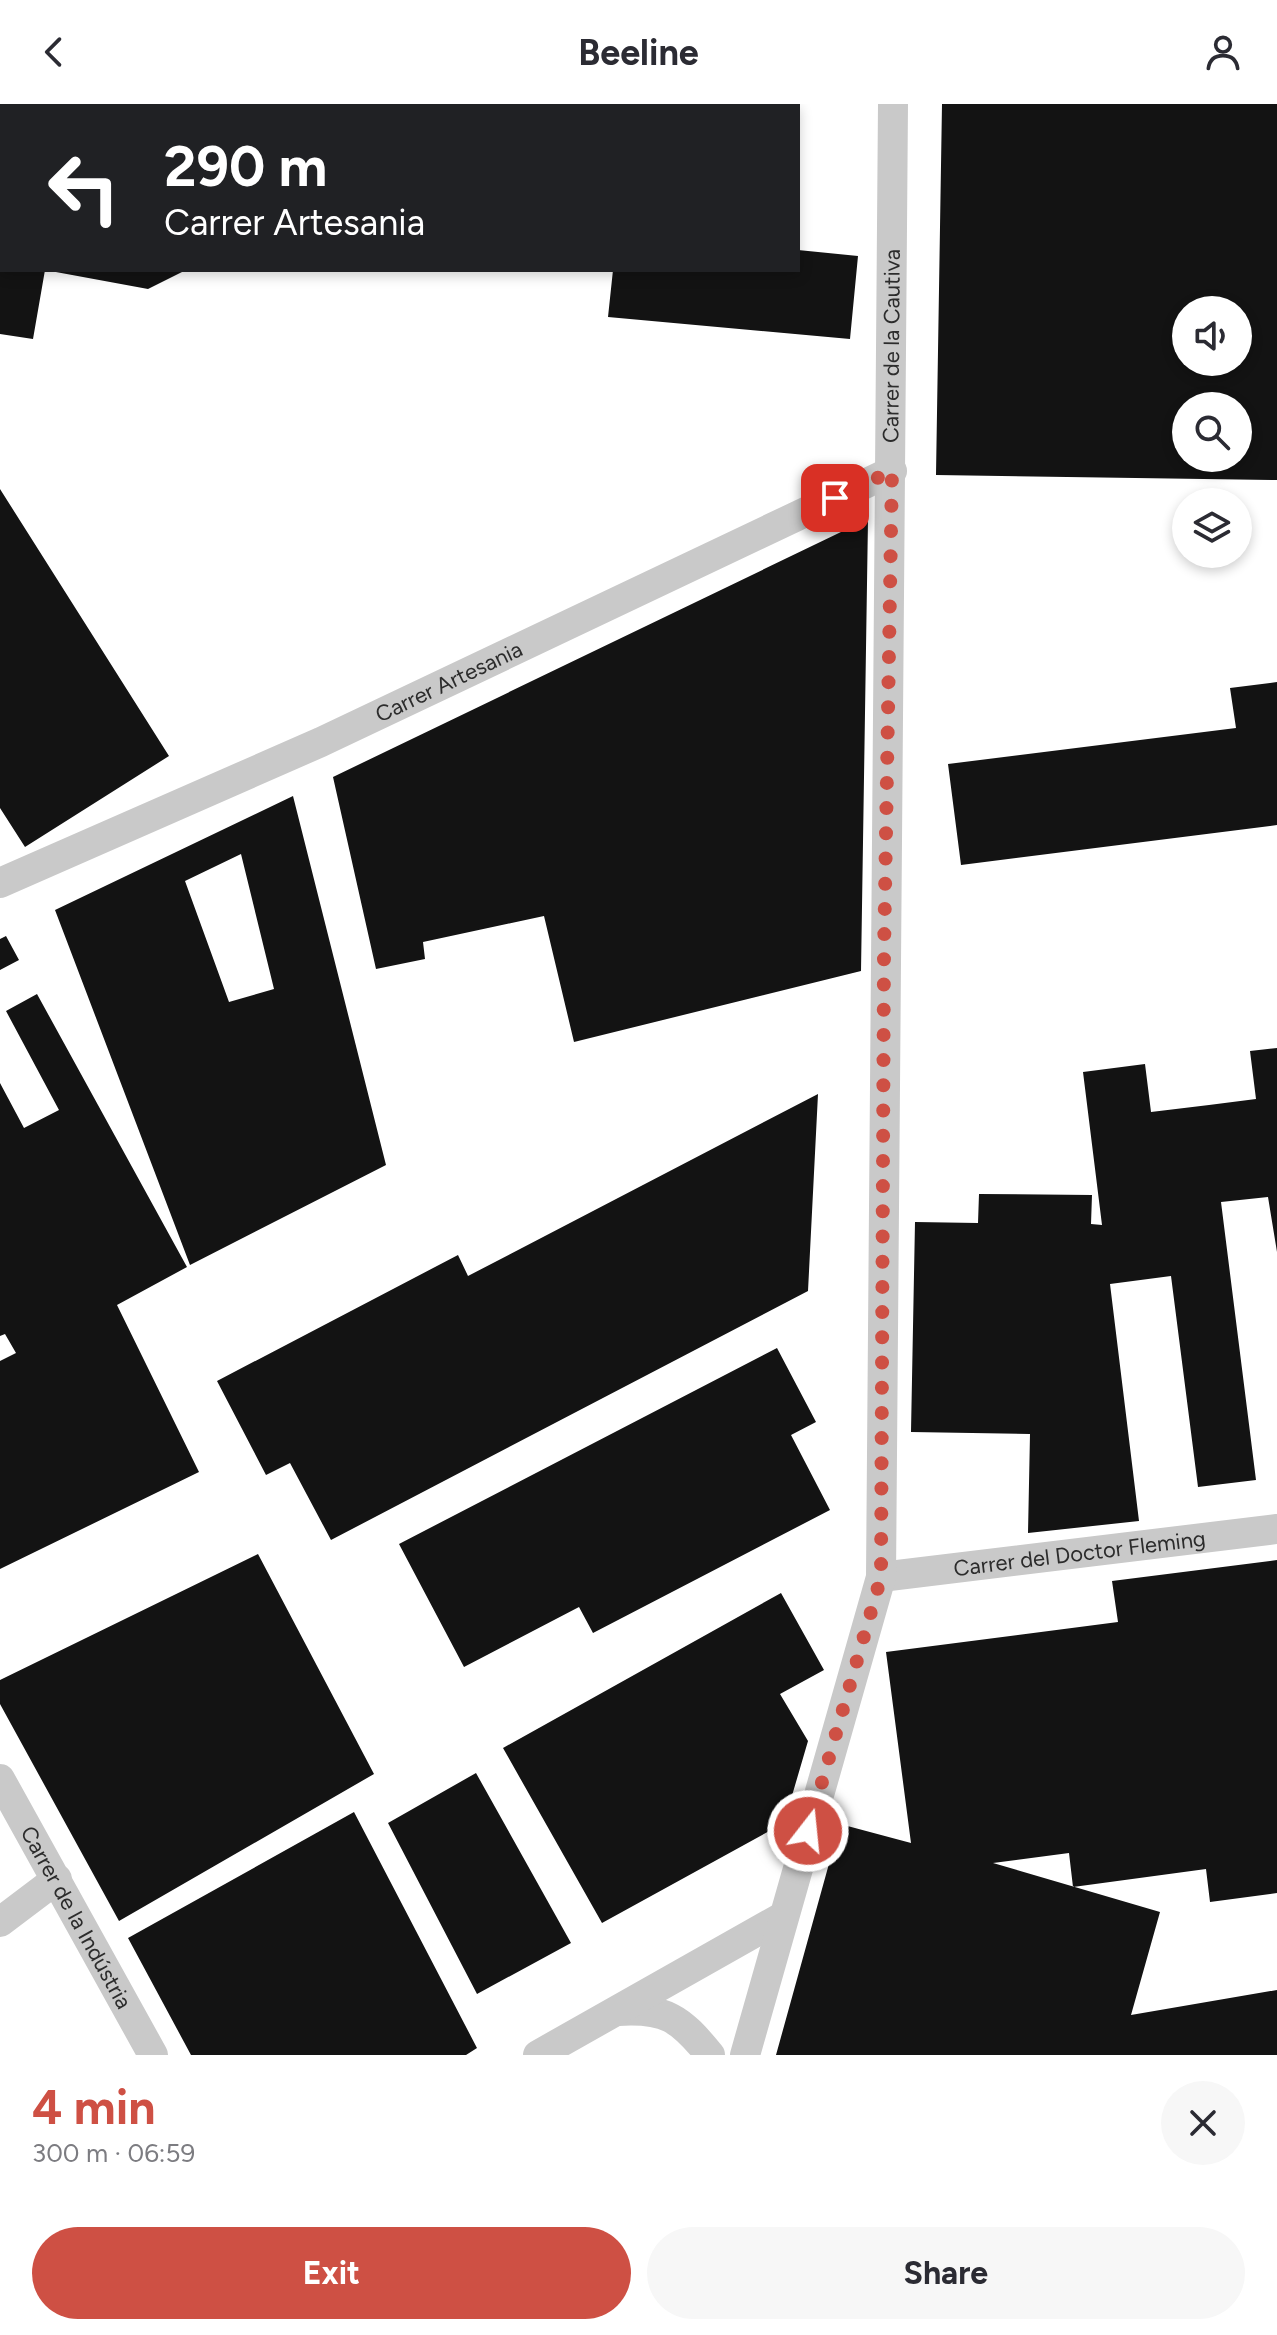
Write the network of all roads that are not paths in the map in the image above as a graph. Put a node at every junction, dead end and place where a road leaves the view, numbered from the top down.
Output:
1 (893, 104) edge
2 (892, 471) junction
3 (0, 883) edge
4 (1277, 1529) edge
5 (881, 1577) junction
6 (0, 1779) edge
7 (57, 1879) junction
8 (784, 1916) junction
9 (0, 1922) edge
10 (615, 2011) junction
11 (153, 2055) edge
12 (538, 2055) edge
13 (710, 2055) edge
14 (745, 2055) edge

1 - 2 street, Carrer de la Cautiva
2 - 3 street, Carrer Artesania
2 - 5 street, Carrer de la Cautiva
4 - 5 street, Carrer del Doctor Fleming
5 - 8 street, Carrer de la Cautiva
6 - 7 street, Carrer de la Indústria
7 - 9 street
7 - 11 street, Carrer de la Indústria
8 - 10 street
8 - 14 street, Carrer de la Cautiva
10 - 12 street
10 - 13 street

